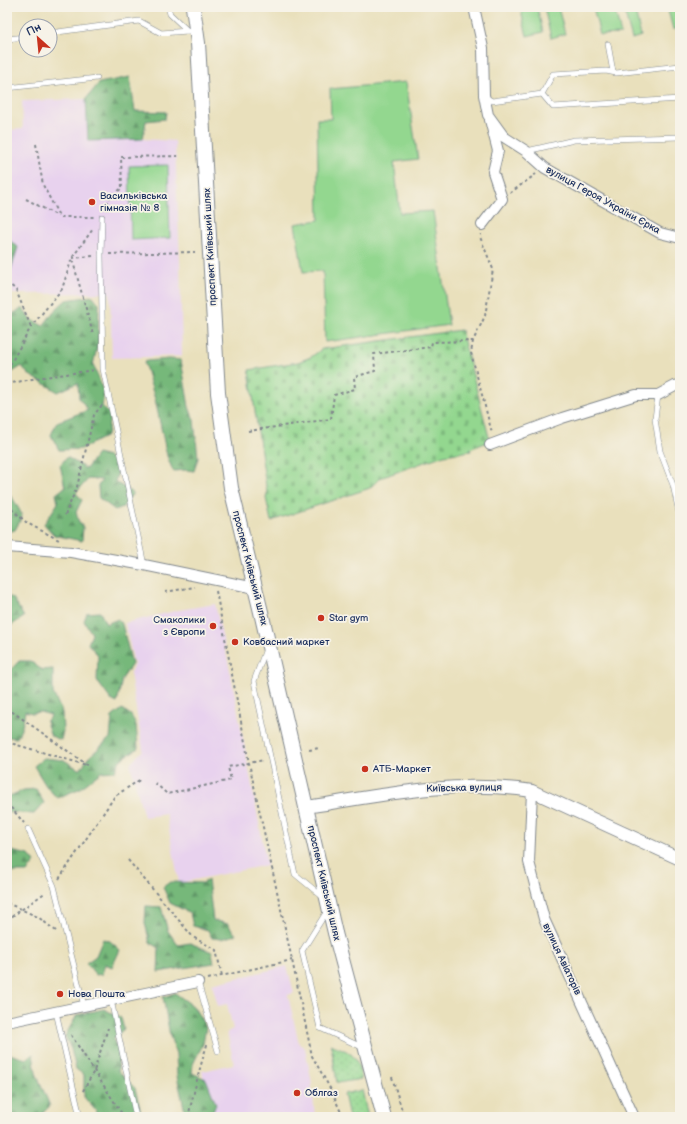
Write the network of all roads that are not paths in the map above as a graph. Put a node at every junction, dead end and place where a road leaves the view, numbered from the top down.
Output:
1 (168, 7) edge
2 (193, 7) edge
3 (474, 7) edge
4 (192, 31) junction
5 (58, 32) edge
6 (18, 38) edge
7 (7, 39) edge
8 (608, 44) dead end
9 (680, 66) edge
10 (613, 72) junction
11 (97, 78) dead end
12 (7, 88) edge
13 (542, 94) junction
14 (484, 95) junction
15 (680, 98) edge
16 (488, 115) junction
17 (680, 137) edge
18 (526, 152) junction
19 (102, 217) road end
20 (482, 225) road end
21 (680, 238) edge
22 (680, 385) edge
23 (658, 395) junction
24 (492, 445) road end
25 (680, 517) edge
26 (7, 547) edge
27 (144, 565) junction
28 (255, 588) junction
29 (268, 642) junction
30 (532, 791) junction
31 (306, 807) junction
32 (28, 828) road end
33 (680, 859) edge
34 (329, 904) junction
35 (198, 982) joint
36 (112, 1005) junction
37 (84, 1006) junction
38 (56, 1012) junction
39 (7, 1022) edge
40 (366, 1049) junction
41 (218, 1051) dead end
42 (80, 1117) edge
43 (136, 1117) edge
44 (384, 1117) edge
45 (634, 1117) edge

1 - 4 lane
2 - 4 main road, проспект Київський шлях
3 - 14 street, вулиця Героя України Єрка
4 - 5 lane
4 - 28 main road, проспект Київський шлях
6 - 7 lane
8 - 10 lane
9 - 10 lane
10 - 13 lane
11 - 12 lane
13 - 14 lane
13 - 15 lane
14 - 16 street, вулиця Героя України Єрка
16 - 18 street, вулиця Героя України Єрка
16 - 20 street
17 - 18 lane
18 - 21 street, вулиця Героя України Єрка
19 - 27 lane
22 - 23 street
23 - 24 street
23 - 25 lane
26 - 27 street
27 - 28 street
28 - 29 main road, проспект Київський шлях
29 - 31 main road, проспект Київський шлях
29 - 34 lane
30 - 31 street, Київська вулиця
30 - 33 street, Київська вулиця
30 - 45 street, вулиця Авіаторів
31 - 34 main road, проспект Київський шлях
32 - 37 lane
34 - 40 main road, проспект Київський шлях
34 - 40 lane
35 - 36 street
35 - 41 lane
36 - 37 street
36 - 43 lane
37 - 38 street
38 - 39 street
38 - 42 lane
40 - 44 main road, проспект Київський шлях

